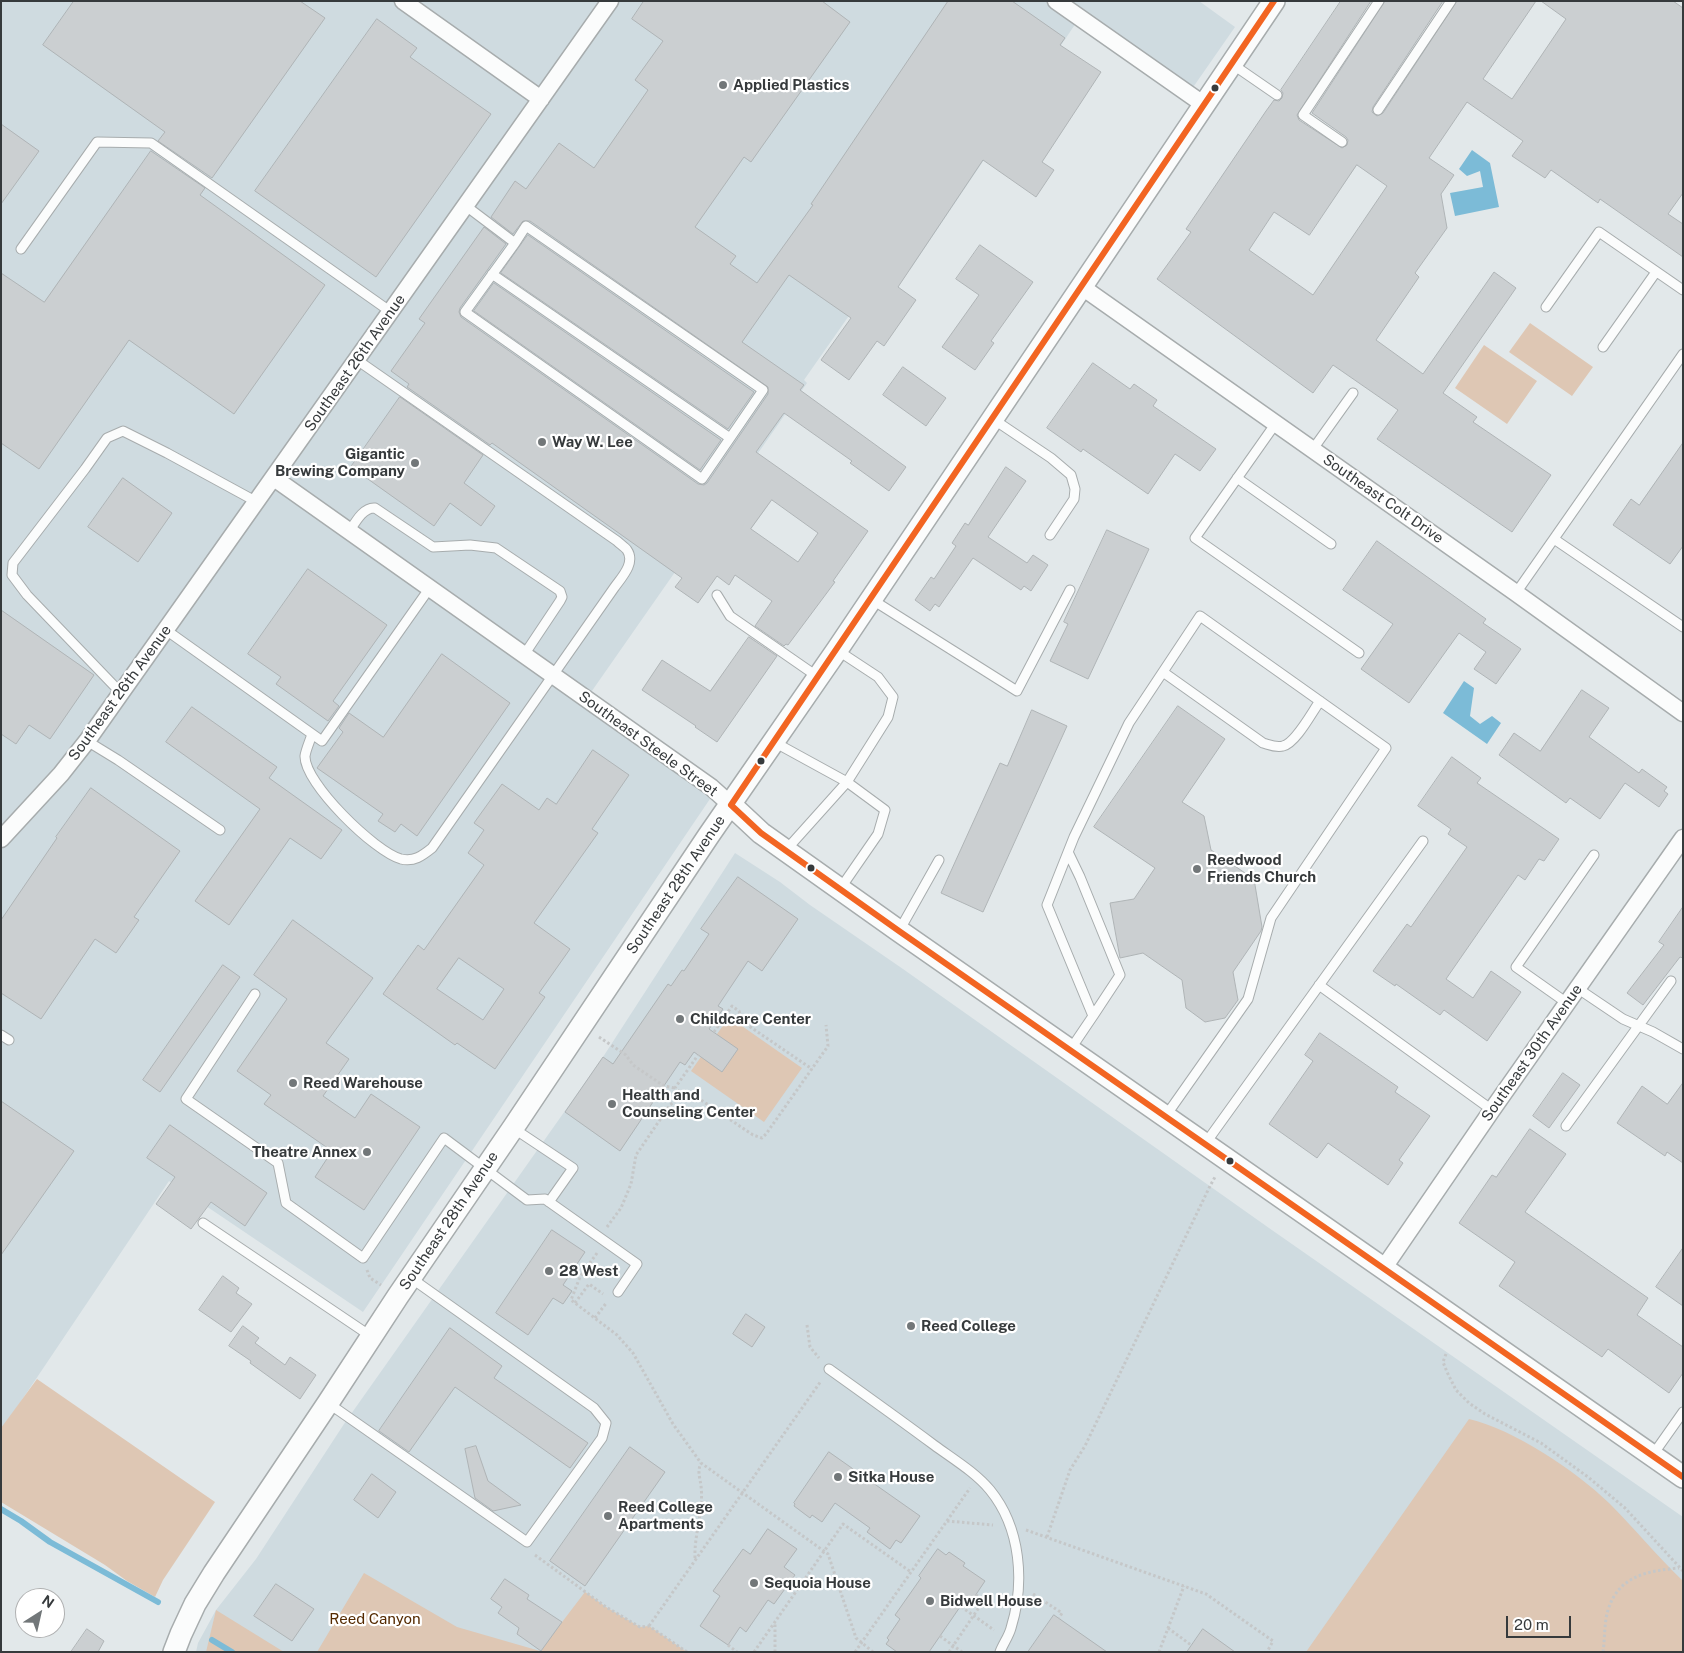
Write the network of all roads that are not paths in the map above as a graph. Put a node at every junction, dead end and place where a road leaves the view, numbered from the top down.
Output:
1 (403, 1) edge
2 (610, 1) edge
3 (1056, 1) edge
4 (1274, 1) edge
5 (1379, 1) edge
6 (1451, 1) edge
7 (1232, 64) junction
8 (1277, 95) dead end
9 (541, 99) junction
10 (1203, 104) junction
11 (1378, 110) dead end
12 (1342, 142) dead end
13 (466, 206) junction
14 (515, 242) junction
15 (21, 249) dead end
16 (1656, 272) junction
17 (492, 274) junction
18 (1082, 287) junction
19 (1683, 290) edge
20 (1546, 307) dead end
21 (391, 312) junction
22 (1603, 347) dead end
23 (1683, 354) edge
24 (358, 360) junction
25 (1353, 394) dead end
26 (993, 419) junction
27 (1276, 423) junction
28 (730, 438) junction
29 (1312, 448) junction
30 (274, 478) junction
31 (1237, 478) junction
32 (257, 502) junction
33 (349, 532) junction
34 (1050, 535) dead end
35 (1554, 539) junction
36 (1331, 544) dead end
37 (429, 589) junction
38 (1070, 590) dead end
39 (1516, 593) junction
40 (718, 595) dead end
41 (871, 599) junction
42 (1683, 627) edge
43 (166, 630) junction
44 (837, 650) junction
45 (1359, 653) dead end
46 (524, 655) junction
47 (1163, 672) junction
48 (552, 676) junction
49 (818, 677) junction
50 (121, 693) junction
51 (1320, 701) junction
52 (1683, 713) edge
53 (312, 734) junction
54 (87, 741) junction
55 (774, 742) junction
56 (847, 782) junction
57 (731, 805) junction
58 (220, 830) dead end
59 (1683, 838) edge
60 (1, 839) edge
61 (1423, 841) dead end
62 (785, 851) junction
63 (1068, 852) junction
64 (1594, 856) dead end
65 (938, 860) dead end
66 (840, 889) junction
67 (899, 931) junction
68 (1671, 981) dead end
69 (1319, 985) junction
70 (1578, 988) junction
71 (255, 994) dead end
72 (1567, 1003) junction
73 (1093, 1016) junction
74 (1638, 1026) junction
75 (1070, 1050) junction
76 (1683, 1050) edge
77 (1492, 1110) junction
78 (1165, 1117) junction
79 (1566, 1126) dead end
80 (513, 1128) junction
81 (1204, 1144) junction
82 (485, 1168) junction
83 (549, 1202) junction
84 (203, 1223) dead end
85 (1383, 1269) junction
86 (411, 1278) junction
87 (618, 1292) dead end
88 (372, 1337) junction
89 (829, 1369) road end
90 (328, 1403) junction
91 (1683, 1412) edge
92 (1652, 1456) junction
93 (1682, 1476) edge
94 (178, 1643) edge
95 (1000, 1652) edge

1 - 9 street
2 - 9 street, Southeast 26th Avenue
3 - 10 street
4 - 7 street, Southeast 28th Avenue
5 - 12 lane
6 - 11 lane
7 - 8 lane
7 - 10 street, Southeast 28th Avenue
9 - 13 street, Southeast 26th Avenue
10 - 18 street, Southeast 28th Avenue
13 - 14 lane
13 - 21 street, Southeast 26th Avenue
14 - 17 lane
14 - 28 lane
15 - 21 lane
16 - 19 lane
16 - 20 lane
16 - 22 lane
17 - 28 lane
17 - 28 lane
18 - 26 street, Southeast 28th Avenue
18 - 27 street, Southeast Colt Drive
21 - 24 street, Southeast 26th Avenue
23 - 35 lane
24 - 30 street, Southeast 26th Avenue
24 - 48 lane
25 - 29 lane
26 - 34 lane
26 - 41 street, Southeast 28th Avenue
27 - 29 street, Southeast Colt Drive
27 - 31 lane
29 - 39 street, Southeast Colt Drive
30 - 32 street, Southeast 26th Avenue
30 - 33 street, Southeast Steele Street
31 - 36 lane
31 - 45 lane
32 - 43 street, Southeast 26th Avenue
32 - 50 lane
33 - 37 street, Southeast Steele Street
33 - 46 lane
35 - 39 lane
35 - 42 lane
37 - 46 street, Southeast Steele Street
37 - 53 lane
38 - 41 lane
39 - 52 street, Southeast Colt Drive
40 - 49 lane
41 - 44 street, Southeast 28th Avenue
43 - 50 street, Southeast 26th Avenue
43 - 53 lane
44 - 49 street, Southeast 28th Avenue
44 - 56 lane
46 - 48 street, Southeast Steele Street
47 - 51 lane
47 - 51 lane
47 - 63 lane
48 - 53 lane
48 - 57 street, Southeast Steele Street
49 - 55 street, Southeast 28th Avenue
50 - 54 street, Southeast 26th Avenue
51 - 78 lane
54 - 58 lane
54 - 60 street, Southeast 26th Avenue
55 - 56 lane
55 - 57 street, Southeast 28th Avenue
56 - 62 lane
56 - 66 lane
57 - 62 street, Southeast Steele Street
57 - 80 street, Southeast 28th Avenue
59 - 70 street, Southeast 30th Avenue
61 - 69 lane
62 - 66 street, Southeast Steele Street
63 - 73 lane
63 - 73 lane
64 - 72 lane
65 - 67 lane
66 - 67 street, Southeast Steele Street
67 - 75 street, Southeast Steele Street
68 - 74 lane
69 - 77 lane
69 - 81 lane
70 - 72 street, Southeast 30th Avenue
70 - 74 lane
71 - 82 lane
72 - 77 street, Southeast 30th Avenue
73 - 75 lane
74 - 76 lane
74 - 79 lane
75 - 78 street, Southeast Steele Street
77 - 85 street, Southeast 30th Avenue
78 - 81 street, Southeast Steele Street
80 - 82 street, Southeast 28th Avenue
80 - 83 lane
81 - 85 street, Southeast Steele Street
82 - 83 lane
82 - 86 street, Southeast 28th Avenue
83 - 87 lane
84 - 88 lane
85 - 92 street, Southeast Steele Street
86 - 88 street, Southeast 28th Avenue
86 - 90 lane
88 - 90 street, Southeast 28th Avenue
89 - 95 lane
90 - 94 street, Southeast 28th Avenue
91 - 92 lane
92 - 93 street, Southeast Steele Street

